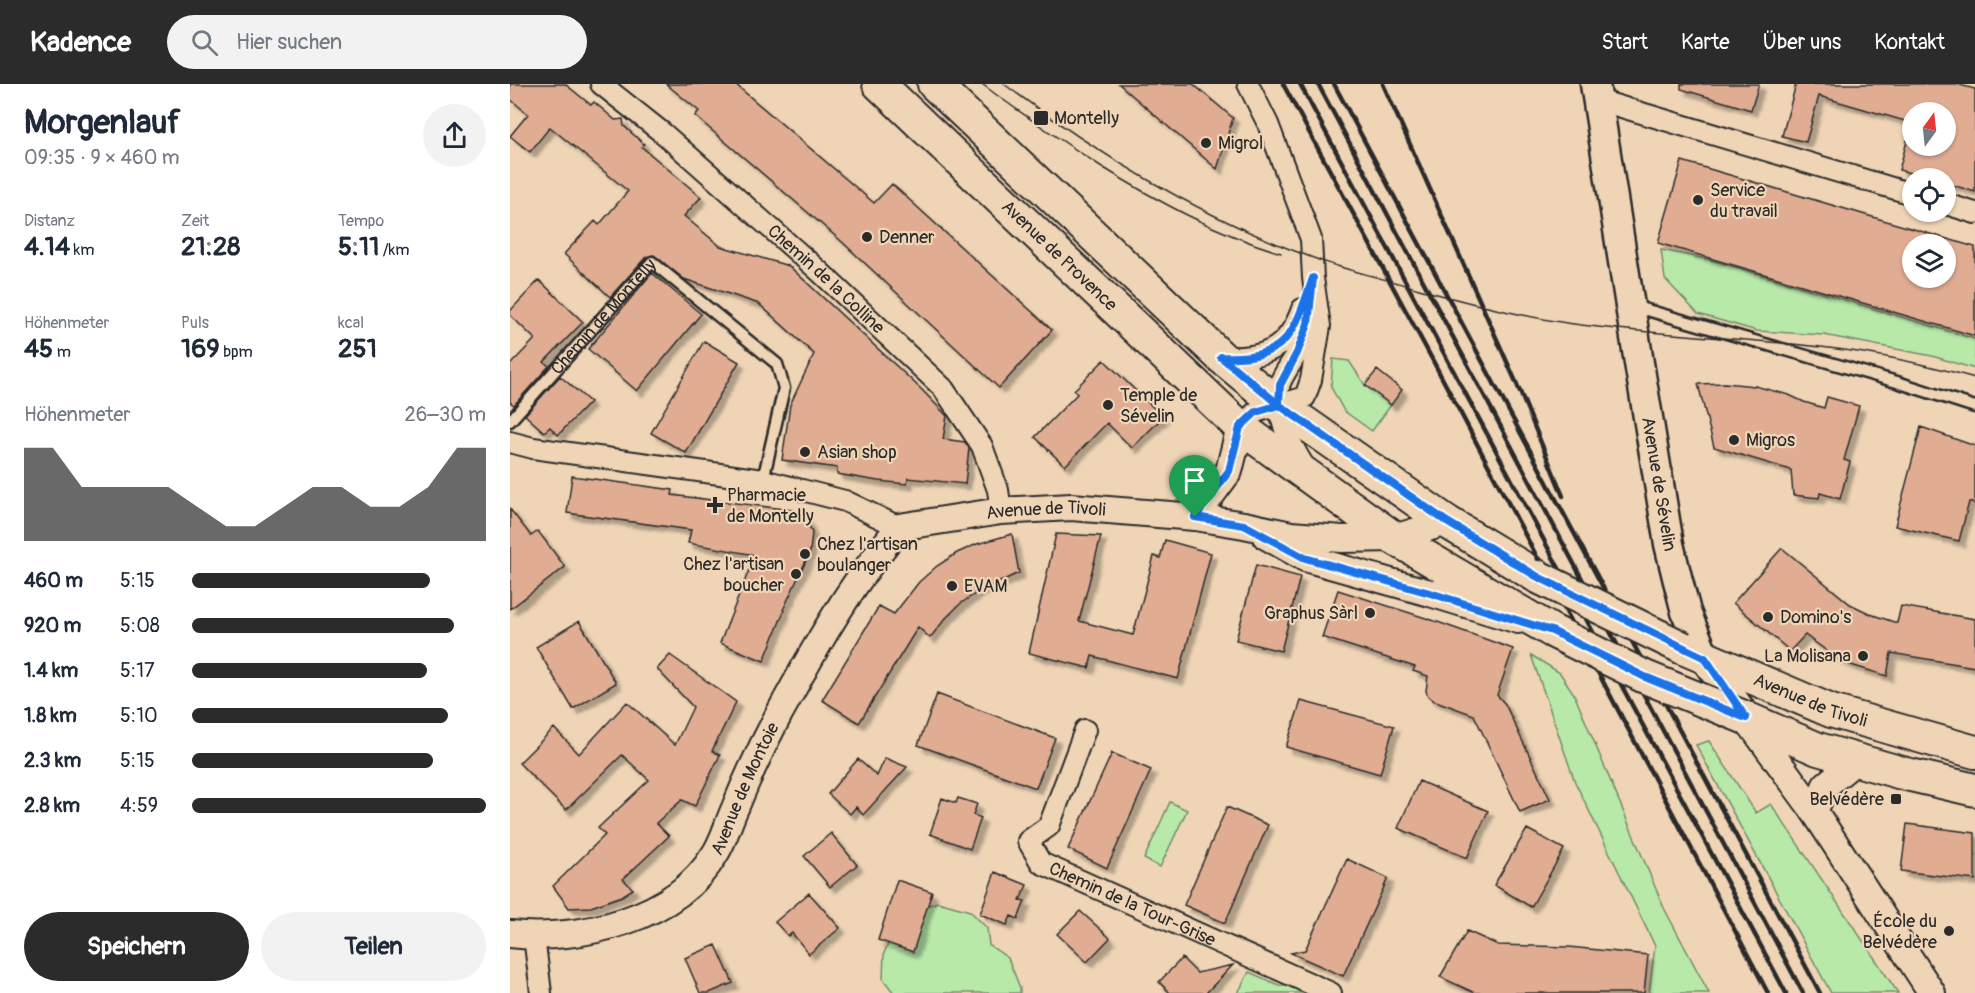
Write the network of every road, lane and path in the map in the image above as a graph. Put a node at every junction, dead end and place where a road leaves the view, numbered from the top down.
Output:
1 (601, 84) edge
2 (879, 84) edge
3 (934, 84) edge
4 (1248, 84) edge
5 (1596, 92) edge
6 (1902, 191) edge
7 (1956, 207) edge
8 (1975, 213) edge
9 (1313, 278) junction
10 (1630, 305) junction
11 (1221, 357) junction
12 (1279, 405) junction
13 (1975, 407) edge
14 (510, 421) edge
15 (1240, 427) junction
16 (510, 442) edge
17 (763, 480) junction
18 (1315, 483) junction
19 (1001, 511) junction
20 (1195, 517) junction
21 (1447, 522) junction
22 (1244, 525) junction
23 (899, 527) junction
24 (1394, 538) junction
25 (1552, 631) junction
26 (1694, 653) junction
27 (1746, 718) junction
28 (1085, 730) dead end
29 (1975, 752) edge
30 (1855, 761) junction
31 (1975, 790) edge
32 (1814, 811) junction
33 (522, 935) edge
34 (541, 993) edge
35 (1331, 993) edge
36 (1932, 993) edge

1 - 19 street, Chemin de la Colline
2 - 15 main road, Avenue de Provence
3 - 11 main road, Avenue de Provence
4 - 9 street, Avenue de Provence
5 - 6 street, Avenue de Sévelin
5 - 10 main road, Avenue de Sévelin
7 - 8 street
9 - 11 street, Avenue de Provence
9 - 12 street, Avenue de Provence
9 - 12 street, Avenue de Provence
10 - 13 lane
10 - 26 main road, Avenue de Sévelin
11 - 12 main road, Avenue de Provence
12 - 15 street, Avenue de Provence
12 - 18 street, Avenue de Provence
12 - 21 main road, Avenue de Provence
14 - 17 lane, Chemin de Montelly
15 - 18 main road, Avenue de Provence
15 - 20 street
16 - 17 street
17 - 23 street
18 - 24 main road, Avenue de Provence
19 - 20 street, Avenue de Tivoli
19 - 23 street, Avenue de Tivoli
20 - 22 street, Avenue de Tivoli
21 - 24 street, Avenue de Tivoli
21 - 26 main road, Avenue de Tivoli, bridge
22 - 24 street, Avenue de Tivoli
22 - 25 street, Avenue de Tivoli
23 - 33 street, Avenue de Montoie
24 - 25 main road, Avenue de Tivoli
25 - 27 main road, Avenue de Tivoli, bridge
26 - 27 main road, Avenue de Sévelin
26 - 29 main road, Avenue de Tivoli
27 - 30 main road, Avenue de Tivoli
27 - 32 street
28 - 35 street, Chemin de la Tour-Grise
30 - 31 main road, Avenue de Tivoli
30 - 32 street
32 - 36 street
33 - 34 street

